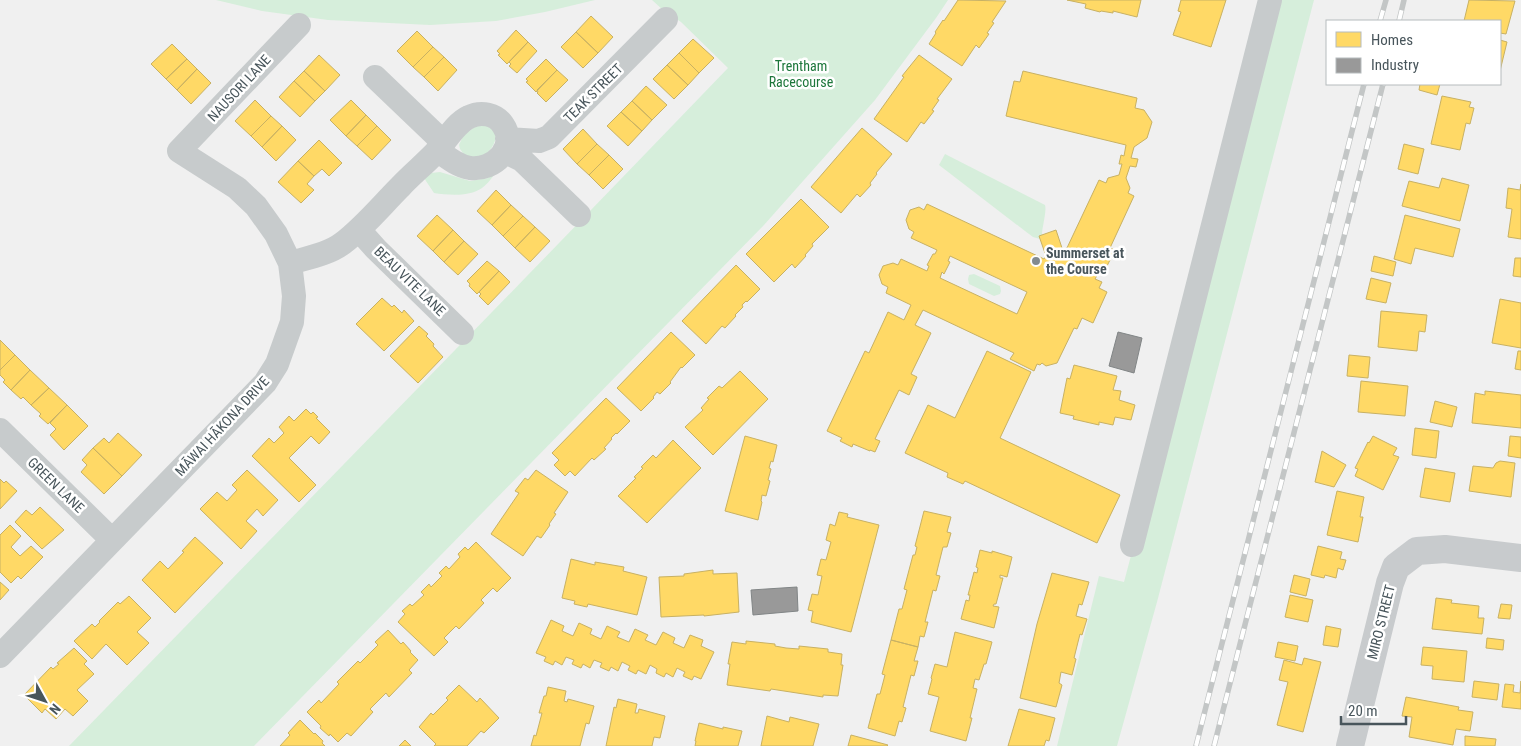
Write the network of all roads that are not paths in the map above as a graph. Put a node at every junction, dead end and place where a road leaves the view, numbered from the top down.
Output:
1 (1270, 0) edge
2 (666, 19) dead end
3 (298, 25) dead end
4 (375, 77) dead end
5 (506, 145) junction
6 (440, 146) junction
7 (179, 151) joint
8 (579, 214) dead end
9 (359, 230) junction
10 (290, 263) junction
11 (462, 333) dead end
12 (0, 430) edge
13 (112, 540) junction
14 (1132, 545) dead end
15 (1521, 558) edge
16 (0, 656) edge
17 (1350, 746) edge

1 - 14 street
2 - 5 street, TEAK STREET
3 - 7 street, NAUSORI LANE
4 - 6 street
5 - 6 street
5 - 6 street
5 - 8 street
6 - 9 street
7 - 10 street, MĀWAI HĀKONA DRIVE
9 - 10 street
9 - 11 street, BEAU VITE LANE
10 - 13 street, MĀWAI HĀKONA DRIVE
12 - 13 street, GREEN LANE
13 - 16 street, MĀWAI HĀKONA DRIVE
15 - 17 street, MIRO STREET

